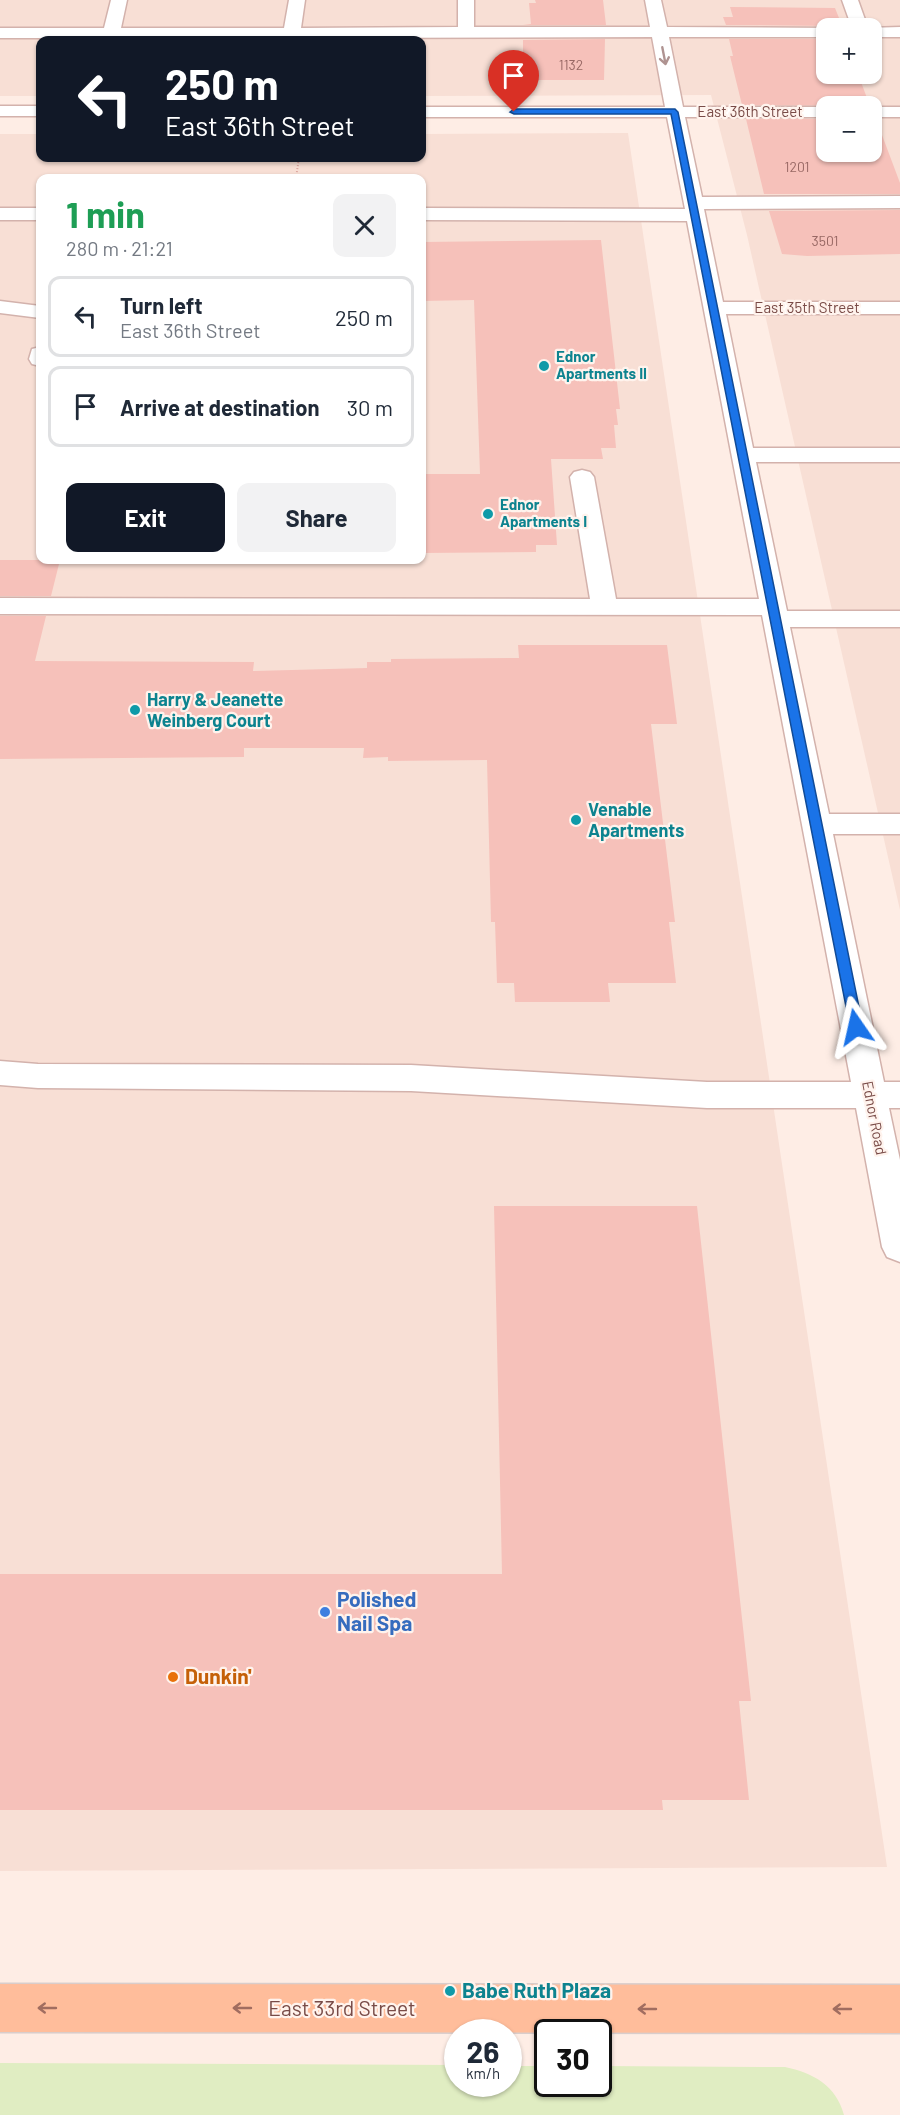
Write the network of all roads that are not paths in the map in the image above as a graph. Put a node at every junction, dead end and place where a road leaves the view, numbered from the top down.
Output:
1 (119, 0) edge
2 (297, 0) edge
3 (466, 0) edge
4 (653, 0) edge
5 (850, 0) edge
6 (856, 18) edge
7 (659, 32) junction
8 (816, 32) edge
9 (882, 32) edge
10 (900, 32) edge
11 (0, 33) edge
12 (111, 33) junction
13 (466, 33) junction
14 (247, 36) edge
15 (292, 36) edge
16 (336, 36) edge
17 (0, 111) edge
18 (36, 111) edge
19 (426, 111) edge
20 (675, 112) junction
21 (816, 112) edge
22 (882, 112) edge
23 (900, 112) edge
24 (900, 202) edge
25 (694, 209) junction
26 (0, 214) edge
27 (36, 214) edge
28 (426, 214) edge
29 (0, 307) edge
30 (714, 308) junction
31 (900, 308) edge
32 (36, 312) edge
33 (743, 455) junction
34 (900, 455) edge
35 (582, 477) dead end
36 (604, 605) junction
37 (0, 606) edge
38 (774, 613) junction
39 (900, 619) edge
40 (816, 824) junction
41 (900, 824) edge
42 (0, 1073) edge
43 (885, 1095) edge
44 (900, 1247) edge
45 (0, 2008) edge
46 (900, 2009) edge

1 - 12 street
2 - 15 street
3 - 13 street
4 - 7 street, Ednor Road
5 - 6 street
7 - 8 street
7 - 13 street
7 -> 20 street, Ednor Road
9 - 10 street
11 - 12 street
12 - 14 street
13 - 16 street
17 - 18 street
19 - 20 street, East 36th Street
20 - 21 street, East 36th Street
20 - 25 street, Ednor Road
22 - 23 street
24 - 25 street
25 - 28 street
25 - 30 street, Ednor Road
26 - 27 street
29 - 32 street
30 - 31 street, East 35th Street
30 - 33 street, Ednor Road
33 - 34 street
33 - 38 street, Ednor Road
35 - 36 street
36 - 37 street
36 - 38 street
38 - 39 street
38 - 40 street, Ednor Road
40 - 41 street
40 - 43 street, Ednor Road
42 - 43 street
43 - 44 street, Ednor Road
46 -> 45 main road, East 33rd Street

